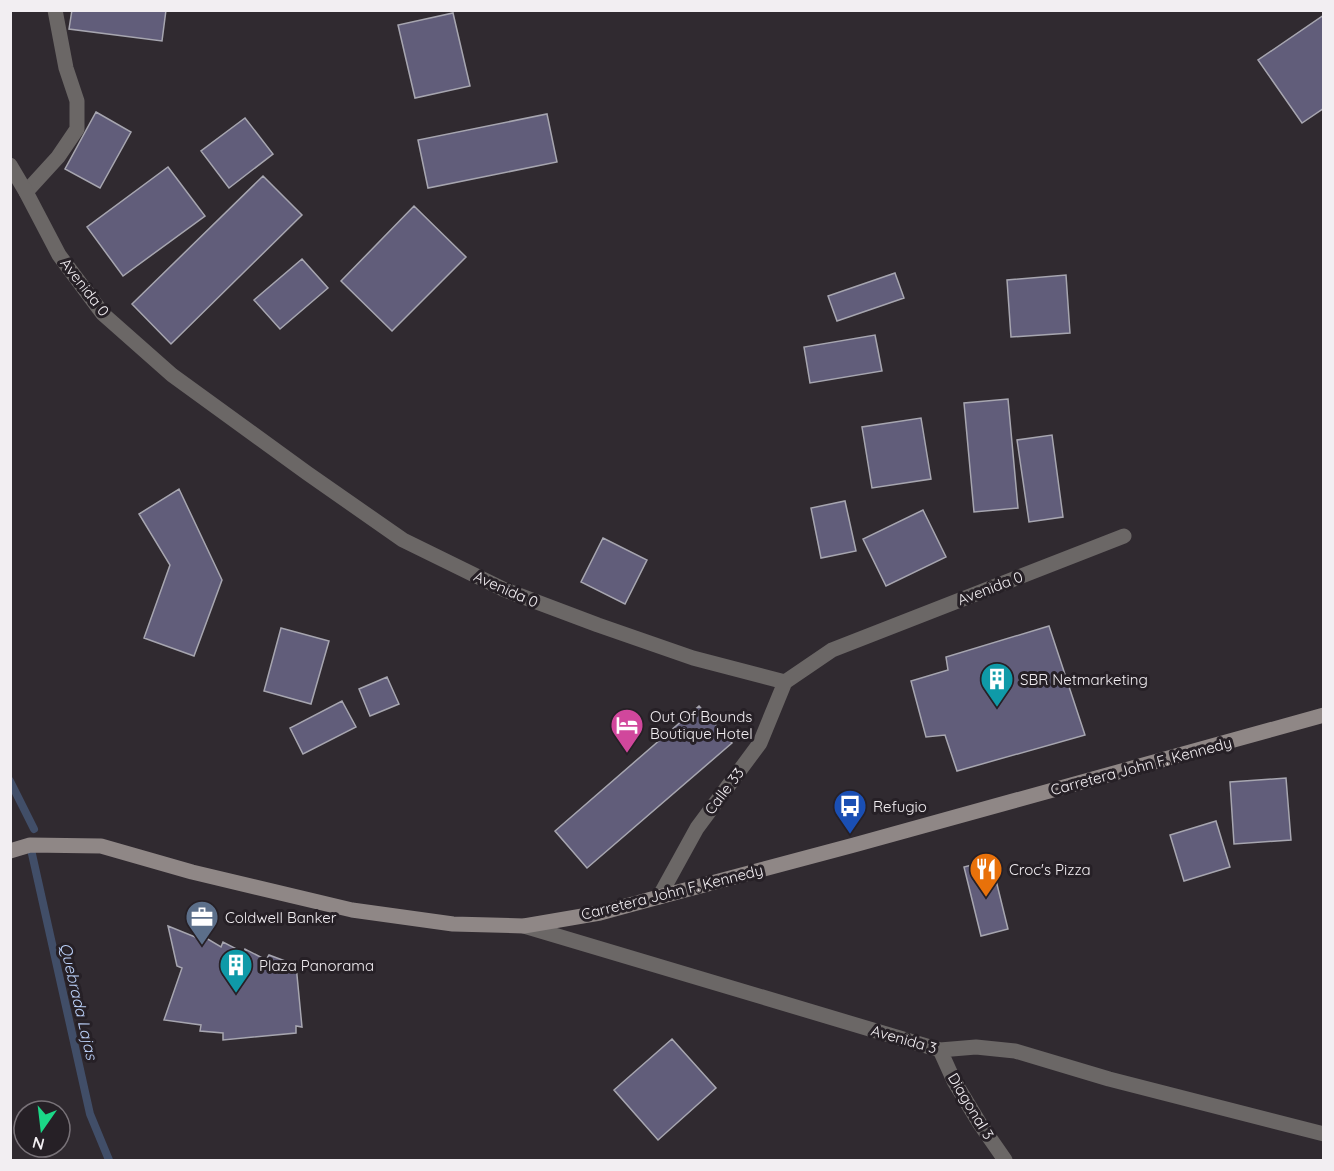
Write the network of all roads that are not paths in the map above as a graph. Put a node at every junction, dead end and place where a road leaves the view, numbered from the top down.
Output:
1 (55, 10) edge
2 (10, 165) edge
3 (26, 192) junction
4 (1124, 536) dead end
5 (785, 682) junction
6 (1323, 715) edge
7 (10, 851) edge
8 (659, 897) junction
9 (524, 926) junction
10 (940, 1050) junction
11 (1323, 1134) edge
12 (1005, 1161) edge

1 - 3 street
2 - 3 street, Avenida 0
3 - 5 street, Avenida 0
4 - 5 street, Avenida 0
5 - 8 street, Calle 33
6 - 8 main road, Carretera John F. Kennedy
7 - 9 main road, Carretera John F. Kennedy
8 - 9 main road, Carretera John F. Kennedy
9 - 10 street, Avenida 3
10 - 11 street, Avenida 3
10 - 12 street, Diagonal 3

